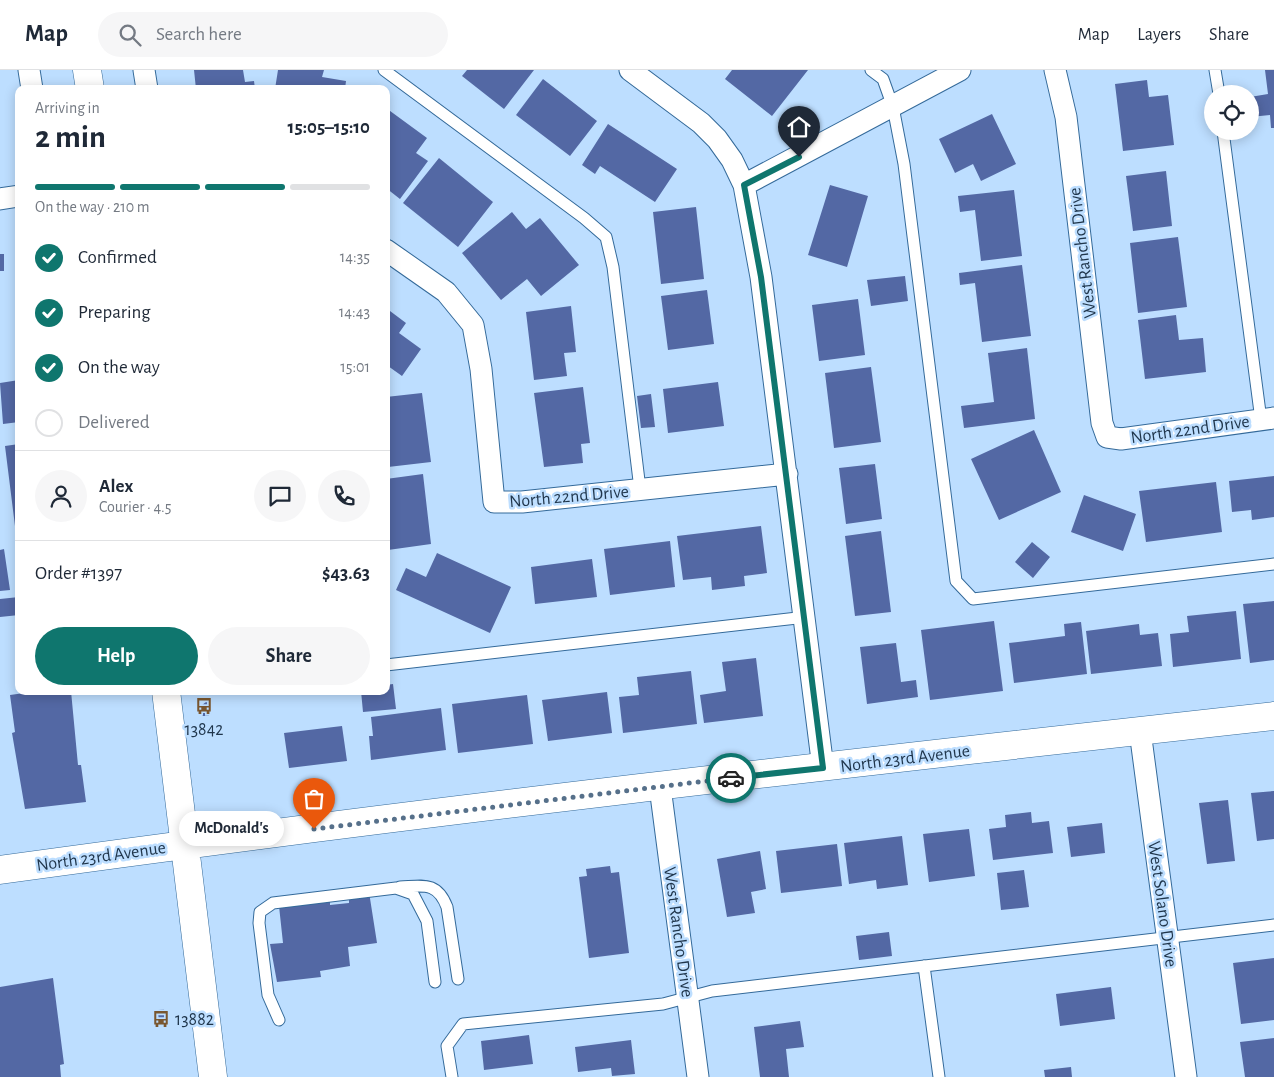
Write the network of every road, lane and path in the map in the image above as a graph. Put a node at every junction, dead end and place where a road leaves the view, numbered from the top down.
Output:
1 (29, 70) edge
2 (87, 70) edge
3 (144, 70) edge
4 (384, 70) edge
5 (630, 70) edge
6 (871, 70) edge
7 (960, 70) edge
8 (1055, 70) edge
9 (1216, 70) edge
10 (31, 85) edge
11 (89, 85) edge
12 (146, 85) edge
13 (1218, 85) edge
14 (893, 106) junction
15 (1225, 140) edge
16 (744, 185) junction
17 (15, 197) edge
18 (0, 199) edge
19 (390, 253) edge
20 (1268, 419) edge
21 (1107, 437) joint
22 (787, 474) junction
23 (640, 489) junction
24 (1274, 564) edge
25 (806, 617) junction
26 (390, 665) edge
27 (167, 695) edge
28 (1274, 716) edge
29 (1140, 731) junction
30 (823, 768) junction
31 (660, 787) junction
32 (186, 845) junction
33 (0, 870) edge
34 (396, 888) junction
35 (1274, 925) edge
36 (1167, 938) junction
37 (924, 966) junction
38 (458, 979) dead end
39 (435, 982) dead end
40 (688, 997) junction
41 (279, 1020) dead end
42 (213, 1077) edge
43 (452, 1077) edge
44 (698, 1077) edge
45 (939, 1077) edge
46 (1186, 1077) edge

1 - 10 street
2 - 11 street
3 - 12 street
4 - 23 lane
5 - 16 street
6 - 14 lane
7 - 14 street
8 - 21 street, West Rancho Drive
9 - 13 lane
14 - 16 street
14 - 24 lane
15 - 20 lane
16 - 22 street
17 - 18 street
19 - 23 street, North 22nd Drive
20 - 21 street, North 22nd Drive
22 - 23 street, North 22nd Drive
22 - 25 street
25 - 26 lane
25 - 30 street
27 - 32 street
28 - 29 street, North 23rd Avenue
29 - 30 street, North 23rd Avenue
29 - 36 street, West Solano Drive
30 - 31 street, North 23rd Avenue
31 - 32 street, North 23rd Avenue
31 - 40 street, West Rancho Drive
32 - 33 street, North 23rd Avenue
32 - 42 street
34 - 38 lane
34 - 39 lane
34 - 41 lane
35 - 36 lane
36 - 37 lane
36 - 46 street, West Solano Drive
37 - 40 lane
37 - 45 lane
40 - 43 lane
40 - 44 street, West Rancho Drive

